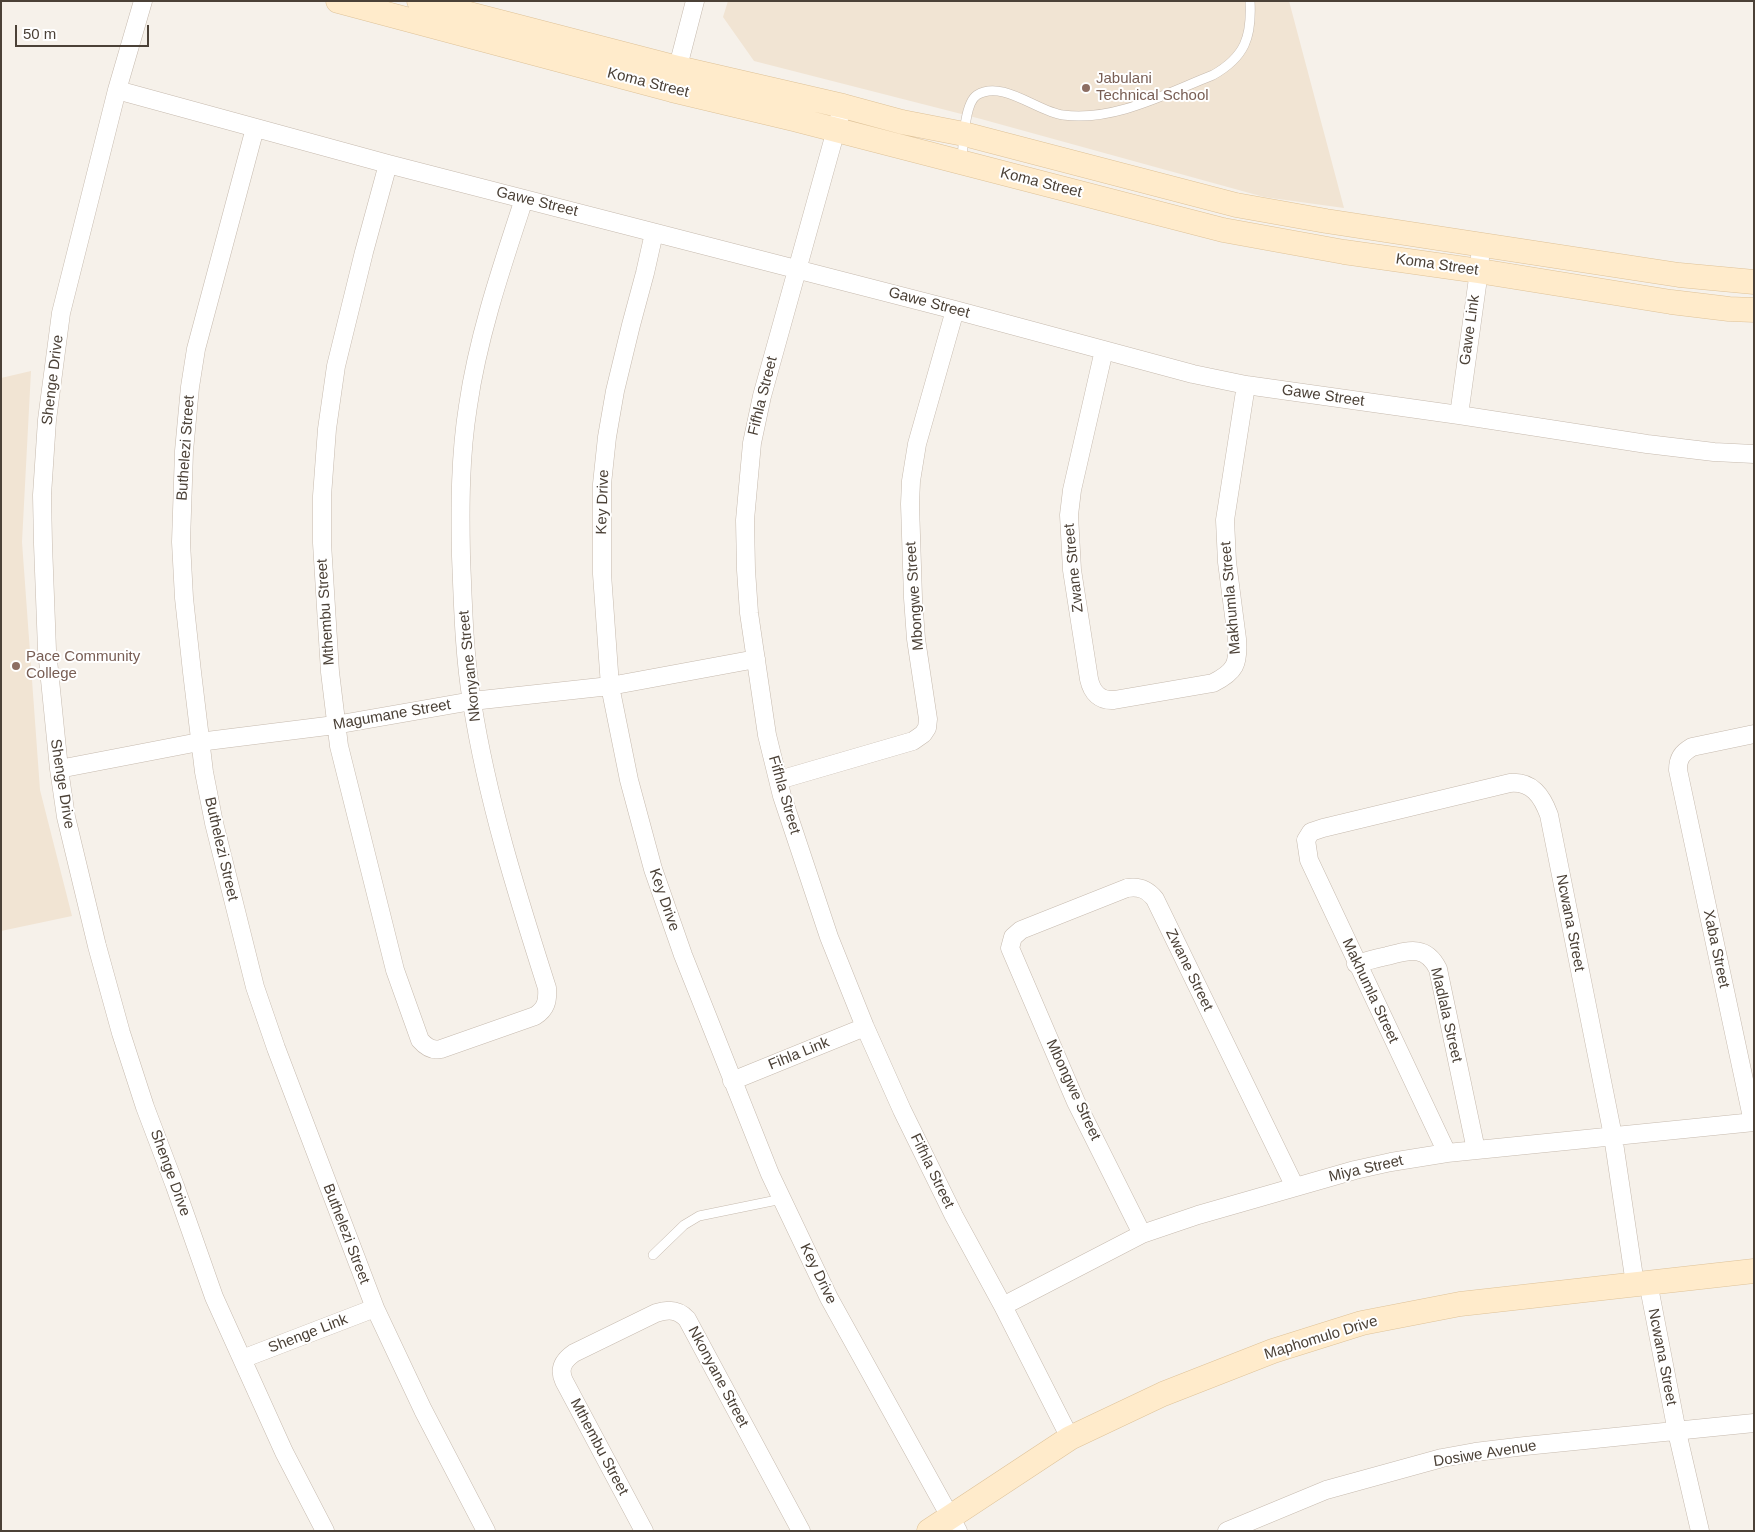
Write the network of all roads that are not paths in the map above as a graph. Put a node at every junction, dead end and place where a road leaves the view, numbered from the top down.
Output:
1 (143, 1) edge
2 (338, 1) edge
3 (419, 1) edge
4 (695, 1) edge
5 (1250, 1) edge
6 (675, 79) junction
7 (118, 90) junction
8 (843, 106) junction
9 (256, 128) junction
10 (834, 130) junction
11 (964, 134) junction
12 (962, 163) junction
13 (388, 164) junction
14 (524, 199) junction
15 (654, 233) junction
16 (1481, 244) junction
17 (796, 269) junction
18 (1478, 271) junction
19 (1754, 282) edge
20 (955, 310) junction
21 (1754, 310) edge
22 (1104, 350) junction
23 (1246, 385) junction
24 (1459, 415) junction
25 (1754, 454) edge
26 (756, 659) junction
27 (610, 686) junction
28 (1098, 697) joint
29 (472, 701) junction
30 (335, 725) junction
31 (1754, 734) edge
32 (200, 742) junction
33 (59, 769) junction
34 (779, 780) junction
35 (1315, 830) joint
36 (1011, 943) joint
37 (1356, 964) junction
38 (865, 1026) junction
39 (431, 1049) joint
40 (732, 1081) junction
41 (1754, 1122) edge
42 (1613, 1136) junction
43 (1476, 1150) junction
44 (1447, 1153) junction
45 (1295, 1187) junction
46 (782, 1199) junction
47 (1142, 1234) junction
48 (653, 1255) dead end
49 (1754, 1271) edge
50 (1641, 1283) junction
51 (1003, 1306) junction
52 (375, 1308) junction
53 (242, 1359) junction
54 (564, 1361) joint
55 (1754, 1423) edge
56 (1677, 1432) junction
57 (1070, 1438) junction
58 (954, 1523) edge
59 (325, 1531) edge
60 (486, 1531) edge
61 (644, 1531) edge
62 (801, 1531) edge
63 (929, 1531) edge
64 (1227, 1531) edge
65 (1700, 1531) edge

1 - 7 street, Shenge Drive
2 - 6 main road, Koma Street
3 - 6 main road, Koma Street
4 - 6 street
5 - 11 lane
6 - 8 main road, Koma Street
6 - 10 main road, Koma Street
7 - 9 street, Gawe Street
7 - 33 street, Shenge Drive
8 - 10 street, Fifhla Street
8 - 11 main road, Koma Street
9 - 13 street, Gawe Street
9 - 32 street, Buthelezi Street
10 - 12 main road, Koma Street
10 - 17 street, Fifhla Street
11 - 12 lane
11 - 16 main road, Koma Street
12 - 18 main road, Koma Street
13 - 14 street, Gawe Street
13 - 30 street, Mthembu Street
14 - 15 street, Gawe Street
14 - 29 street, Nkonyane Street
15 - 17 street, Gawe Street
15 - 27 street, Key Drive
16 - 18 street, Gawe Link
16 - 19 main road, Koma Street
17 - 20 street, Gawe Street
17 - 26 street, Fifhla Street
18 - 21 main road, Koma Street
18 - 24 street, Gawe Link
20 - 22 street, Gawe Street
20 - 34 street, Mbongwe Street
22 - 23 street, Gawe Street
22 - 28 street, Zwane Street
23 - 24 street, Gawe Street
23 - 28 street, Makhumla Street
24 - 25 street, Gawe Street
26 - 27 street, Magumane Street
26 - 34 street, Fifhla Street
27 - 29 street, Magumane Street
27 - 40 street, Key Drive
29 - 30 street, Magumane Street
29 - 39 street, Nkonyane Street
30 - 32 street, Magumane Street
30 - 39 street, Mthembu Street
31 - 41 street, Xaba Street
32 - 33 street, Magumane Street
32 - 52 street, Buthelezi Street
33 - 53 street, Shenge Drive
34 - 38 street, Fifhla Street
35 - 37 street, Makhumla Street
35 - 42 street, Ncwana Street
36 - 45 street, Zwane Street
36 - 47 street, Mbongwe Street
37 - 43 street, Madlala Street
37 - 44 street, Makhumla Street
38 - 40 street, Fihla Link
38 - 51 street, Fifhla Street
40 - 46 street, Key Drive
41 - 42 street, Miya Street
42 - 43 street, Miya Street
42 - 50 street, Ncwana Street
43 - 44 street, Miya Street
44 - 45 street, Miya Street
45 - 47 street, Miya Street
46 - 48 lane
46 - 58 street, Key Drive
47 - 51 street, Miya Street
49 - 50 main road, Maphomulo Drive
50 - 56 street, Ncwana Street
50 - 57 main road, Maphomulo Drive
51 - 57 street, Fifhla Street
52 - 53 street, Shenge Link
52 - 60 street, Buthelezi Street
53 - 59 street, Shenge Drive
54 - 61 street, Mthembu Street
54 - 62 street, Nkonyane Street
55 - 56 street, Dosiwe Avenue
56 - 64 street, Dosiwe Avenue
56 - 65 street, Ncwana Street
57 - 58 main road, Maphomulo Drive
58 - 63 main road, Maphomulo Drive

